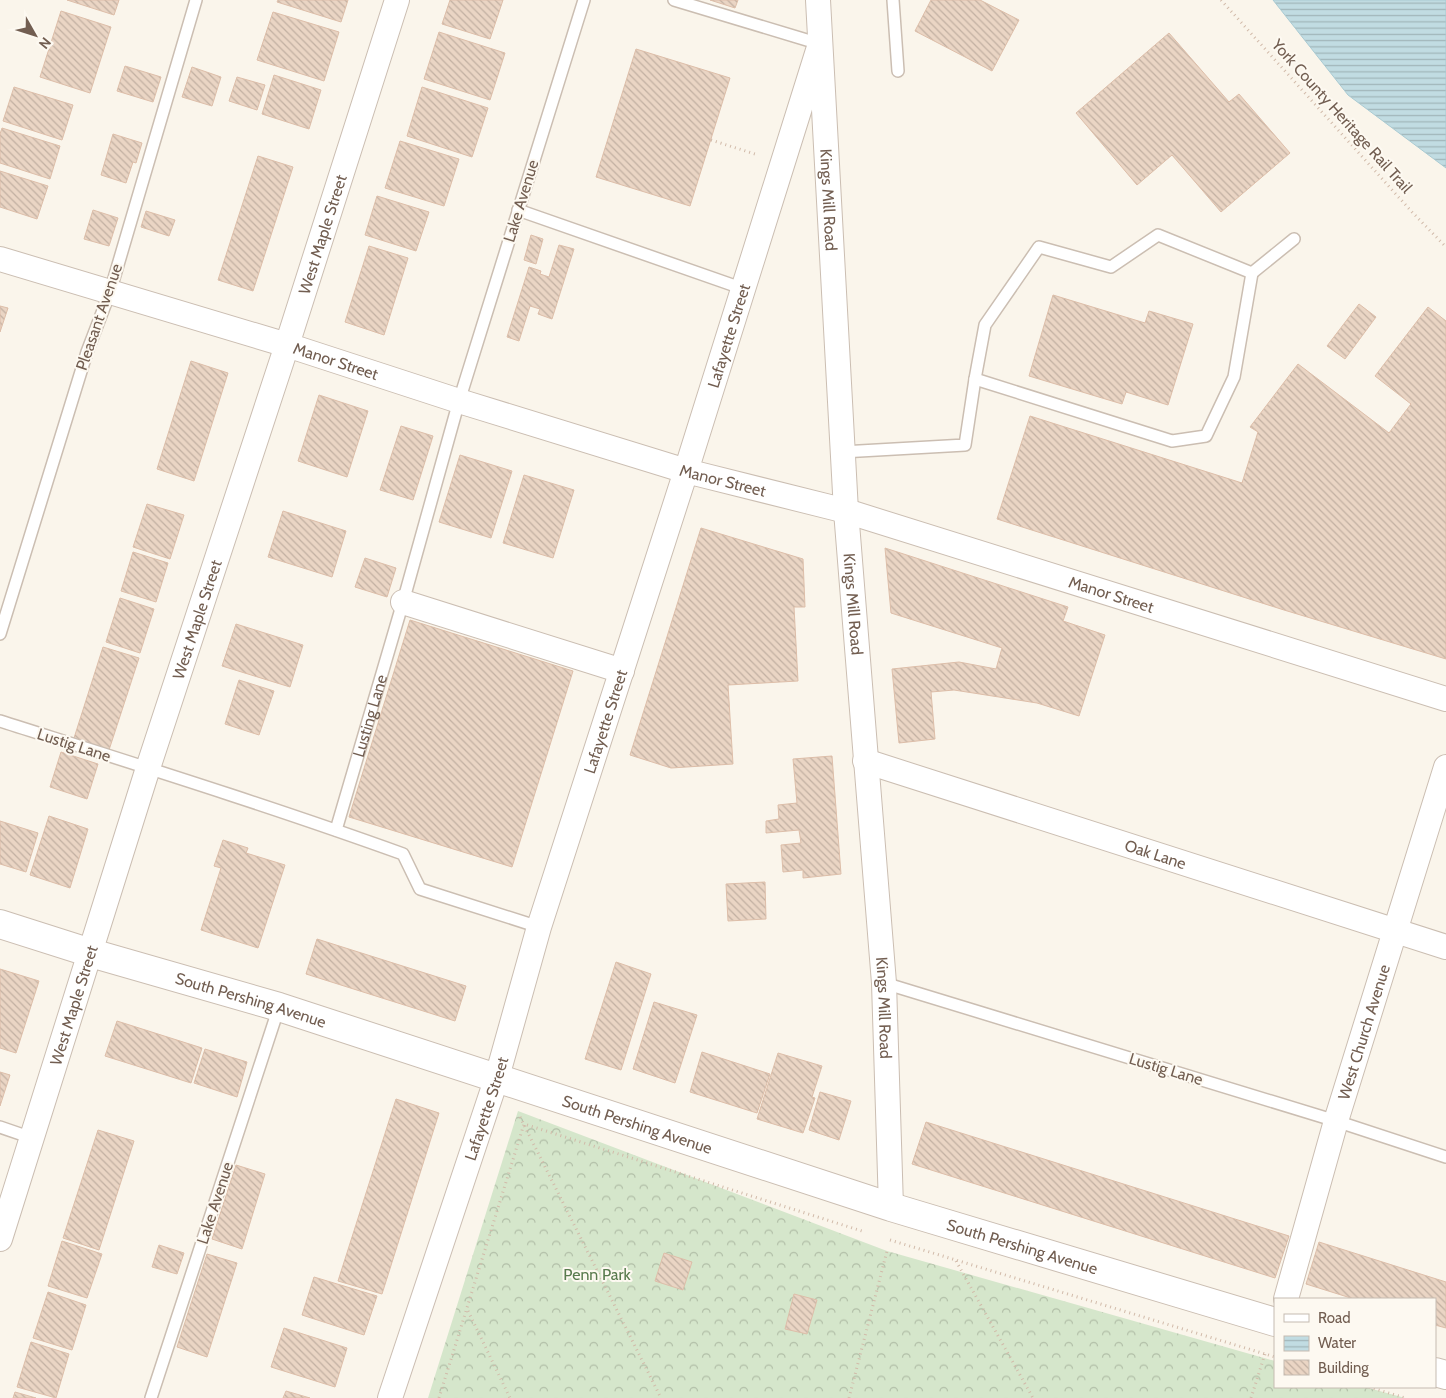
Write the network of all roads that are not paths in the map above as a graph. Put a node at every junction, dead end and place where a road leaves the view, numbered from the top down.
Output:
1 (196, 0) edge
2 (397, 0) edge
3 (584, 0) edge
4 (674, 0) edge
5 (818, 0) edge
6 (894, 0) edge
7 (820, 44) junction
8 (898, 71) dead end
9 (518, 210) junction
10 (1294, 239) dead end
11 (0, 259) edge
12 (1252, 273) junction
13 (744, 289) junction
14 (110, 292) junction
15 (288, 346) junction
16 (975, 379) junction
17 (459, 401) junction
18 (842, 452) junction
19 (686, 472) junction
20 (846, 512) junction
21 (403, 602) junction
22 (0, 634) edge
23 (622, 671) junction
24 (1446, 699) edge
25 (0, 721) edge
26 (865, 761) junction
27 (1446, 767) edge
28 (148, 768) junction
29 (336, 830) junction
30 (0, 924) edge
31 (539, 927) junction
32 (1395, 931) junction
33 (1446, 947) edge
34 (90, 953) junction
35 (884, 983) junction
36 (279, 1007) junction
37 (497, 1077) junction
38 (1336, 1121) junction
39 (0, 1128) edge
40 (32, 1138) junction
41 (1446, 1157) edge
42 (892, 1206) junction
43 (0, 1239) edge
44 (1286, 1298) edge
45 (1274, 1322) edge
46 (150, 1398) edge
47 (390, 1398) edge

1 - 14 lane, Pleasant Avenue
2 - 15 street, West Maple Street
3 - 9 lane, Lake Avenue
4 - 7 lane
5 - 7 street, Kings Mill Road
6 - 8 lane
7 - 13 street, Lafayette Street
7 - 18 street, Kings Mill Road
9 - 13 lane
9 - 17 lane, Lake Avenue
10 - 12 lane
11 - 14 street, Manor Street
12 - 16 lane
12 - 16 lane
13 - 19 street, Lafayette Street
14 - 15 street, Manor Street
14 - 22 lane, Pleasant Avenue
15 - 17 street, Manor Street
15 - 28 street, West Maple Street
16 - 18 lane
17 - 19 street, Manor Street
17 - 21 lane, Lusting Lane
18 - 20 street, Kings Mill Road
19 - 20 street, Manor Street
19 - 23 street, Lafayette Street
20 - 24 street, Manor Street
20 - 26 street, Kings Mill Road
21 - 23 street
21 - 29 lane, Lusting Lane
23 - 31 street, Lafayette Street
25 - 28 lane, Lustig Lane
26 - 32 street, Oak Lane
26 - 35 street, Kings Mill Road
27 - 32 street, West Church Avenue
28 - 29 lane, Lustig Lane
28 - 34 street, West Maple Street
29 - 31 lane, Lustig Lane
30 - 34 street, South Pershing Avenue
31 - 37 street, Lafayette Street
32 - 33 street, Oak Lane
32 - 38 street, West Church Avenue
34 - 36 street, South Pershing Avenue
34 - 40 street, West Maple Street
35 - 38 lane, Lustig Lane
35 - 42 street, Kings Mill Road
36 - 37 street, South Pershing Avenue
36 - 46 lane, Lake Avenue
37 - 42 street, South Pershing Avenue
37 - 47 street, Lafayette Street
38 - 41 lane, Lustig Lane
38 - 44 street, West Church Avenue
39 - 40 lane
40 - 43 street, West Maple Street
42 - 45 street, South Pershing Avenue

